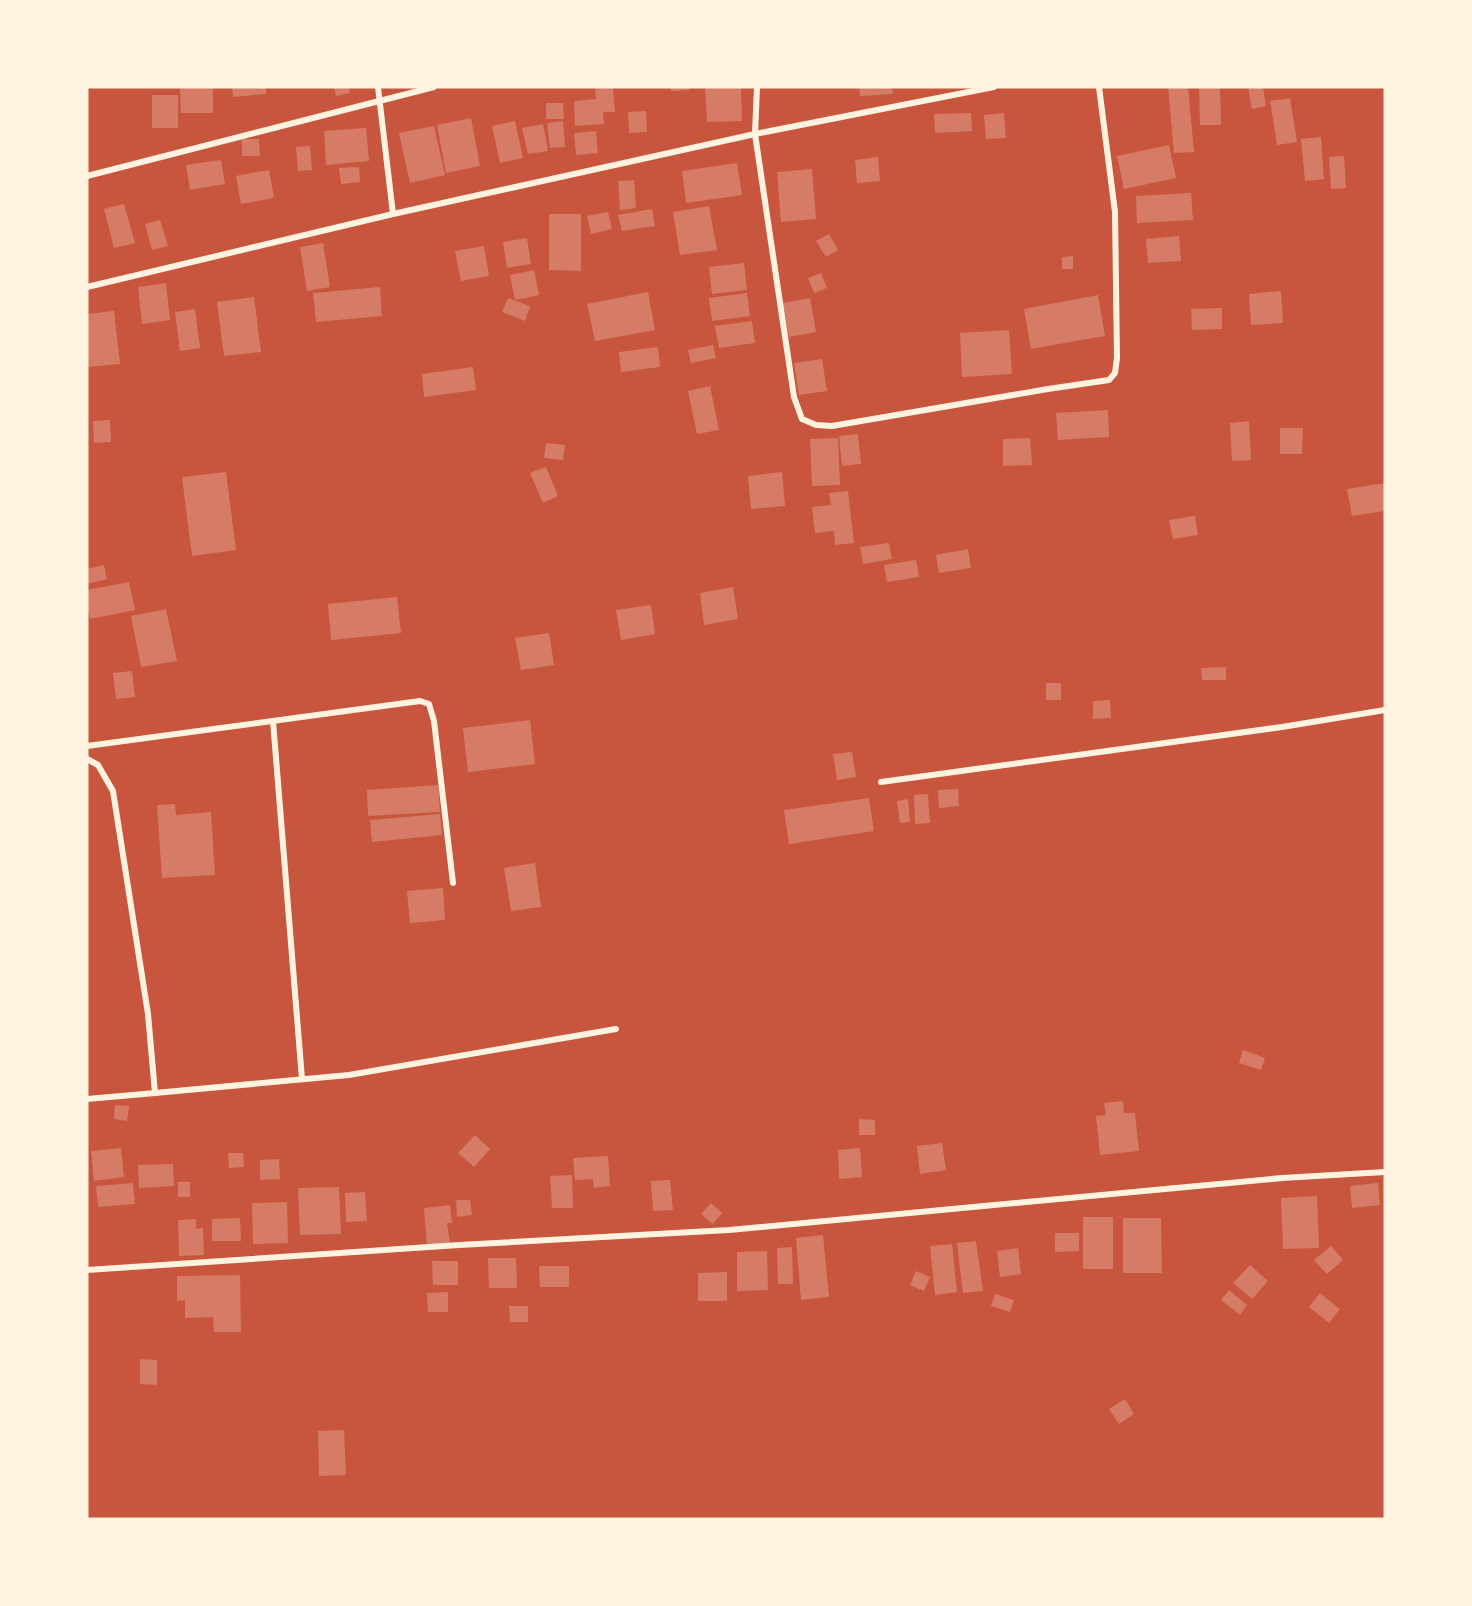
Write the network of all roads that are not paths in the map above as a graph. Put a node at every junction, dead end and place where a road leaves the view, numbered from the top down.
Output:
1 (378, 87) edge
2 (434, 87) edge
3 (757, 87) edge
4 (994, 87) edge
5 (1099, 87) edge
6 (379, 100) junction
7 (755, 134) junction
8 (87, 176) edge
9 (393, 214) junction
10 (87, 287) edge
11 (1385, 710) edge
12 (273, 721) junction
13 (87, 746) edge
14 (87, 759) edge
15 (881, 782) dead end
16 (453, 884) dead end
17 (616, 1029) dead end
18 (302, 1079) junction
19 (155, 1093) junction
20 (87, 1099) edge
21 (1385, 1172) edge
22 (87, 1270) edge

1 - 6 street
2 - 6 street
3 - 7 street
4 - 7 street
5 - 7 street
6 - 8 street
6 - 9 street
7 - 9 street
9 - 10 street
11 - 15 street
12 - 13 street
12 - 16 street
12 - 18 street
14 - 19 street
17 - 18 street
18 - 19 street
19 - 20 street
21 - 22 street

